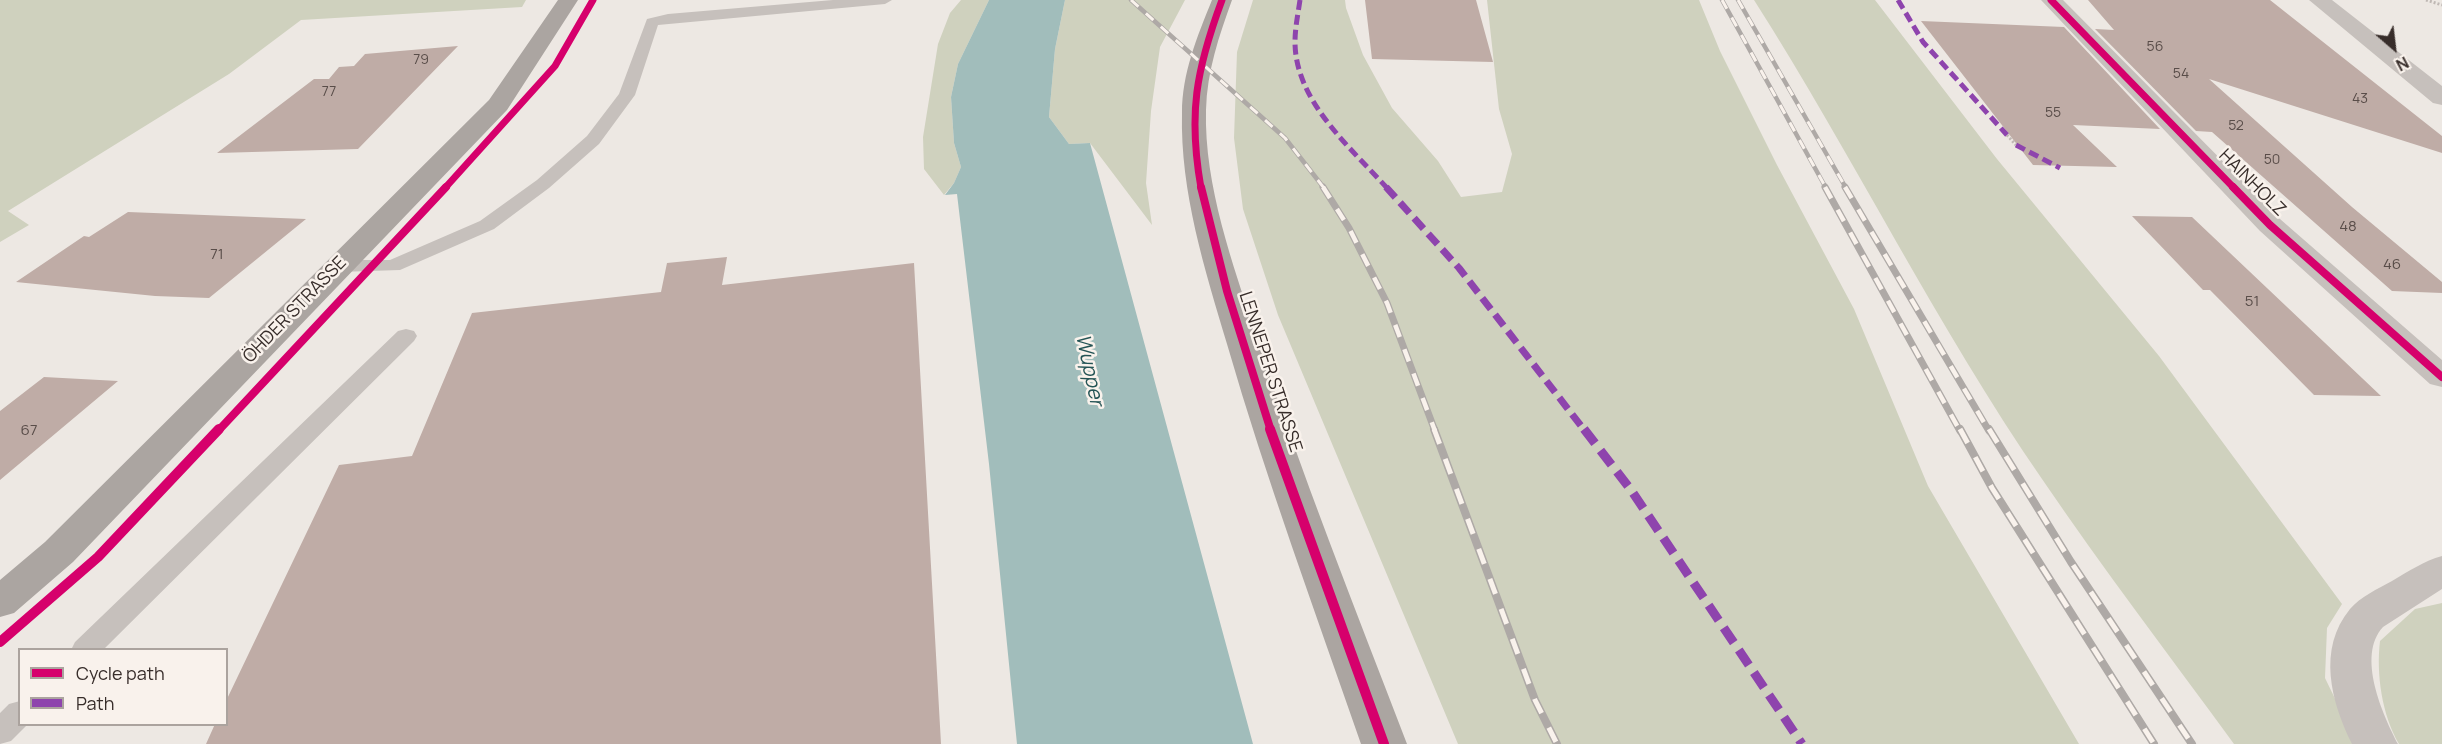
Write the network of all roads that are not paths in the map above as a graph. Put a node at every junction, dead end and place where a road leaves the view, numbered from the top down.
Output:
1 (568, 0) edge
2 (885, 0) edge
3 (1222, 0) edge
4 (2051, 0) edge
5 (2319, 0) edge
6 (2442, 98) edge
7 (339, 266) junction
8 (406, 336) dead end
9 (2442, 377) edge
10 (2442, 570) edge
11 (0, 602) edge
12 (87, 648) edge
13 (18, 715) edge
14 (0, 732) edge
15 (1384, 744) edge
16 (2375, 744) edge

1 - 7 main road, ÖHDER STRASSE
2 - 7 lane
3 - 15 main road, LENNEPER STRASSE
4 - 9 street, HAINHOLZ
5 - 6 street
7 - 11 main road, ÖHDER STRASSE
8 - 12 lane
10 - 16 street
13 - 14 lane

